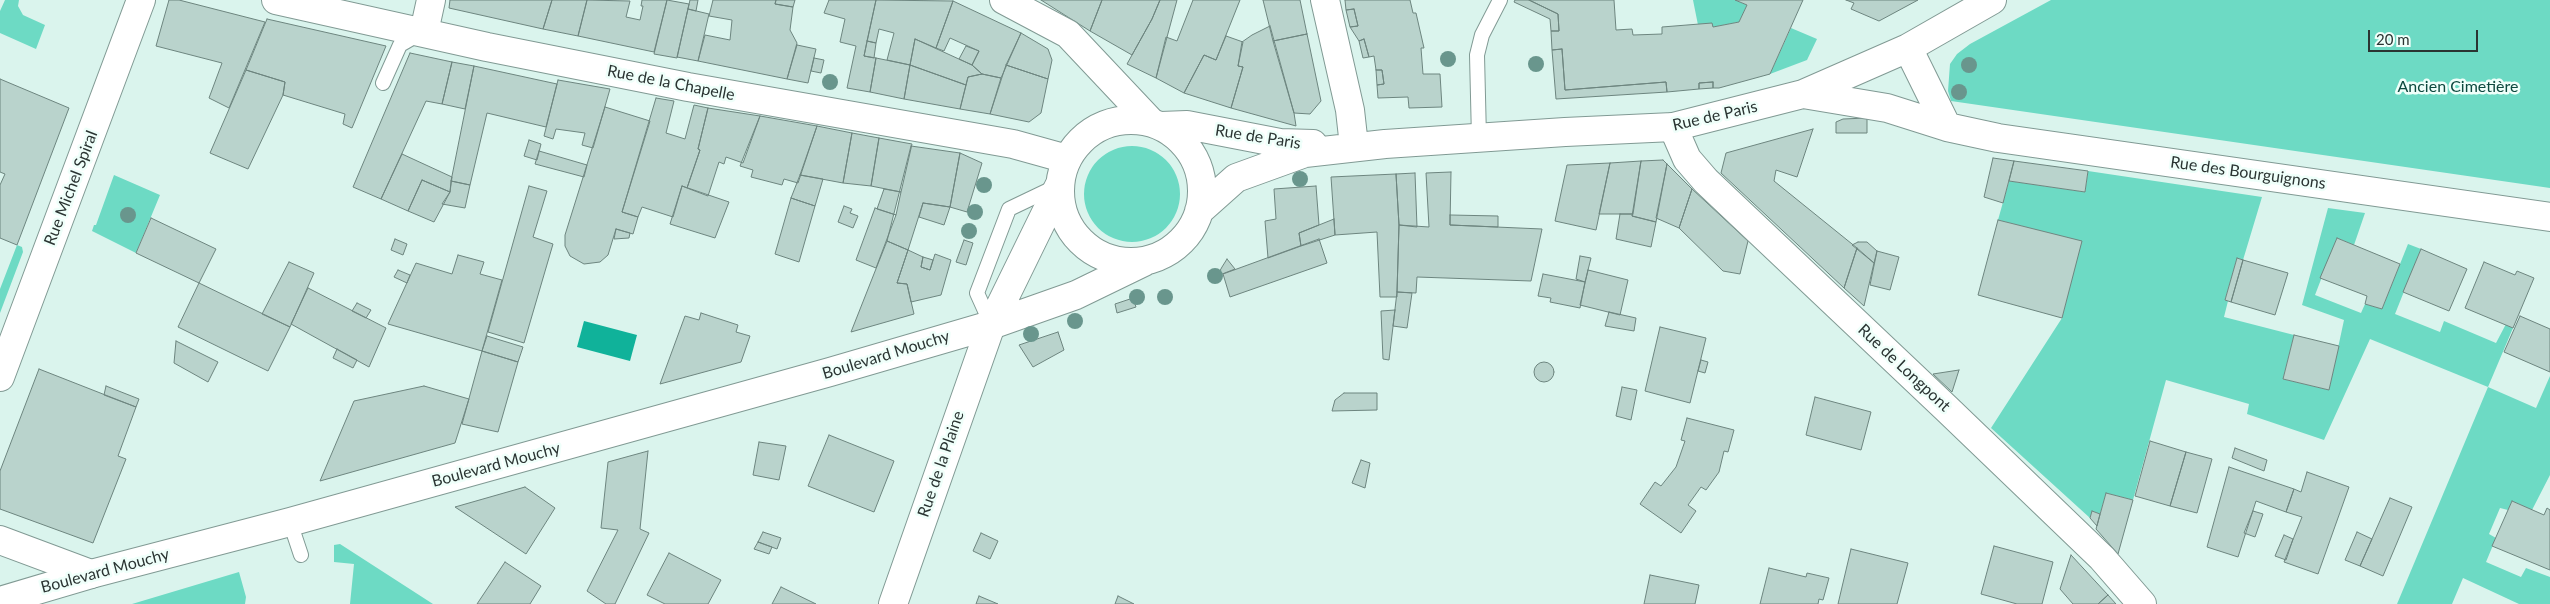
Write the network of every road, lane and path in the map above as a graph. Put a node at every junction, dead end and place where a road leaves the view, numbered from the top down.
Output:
1 (141, 0) edge
2 (276, 0) edge
3 (431, 0) edge
4 (1004, 0) edge
5 (1325, 0) edge
6 (1500, 0) edge
7 (1992, 0) edge
8 (424, 32) junction
9 (1908, 48) junction
10 (383, 83) dead end
11 (1803, 94) junction
12 (1156, 124) junction
13 (1673, 127) junction
14 (1947, 127) junction
15 (1479, 138) junction
16 (1354, 146) junction
17 (1064, 172) junction
18 (1199, 211) junction
19 (2550, 217) edge
20 (1144, 262) junction
21 (991, 325) junction
22 (0, 377) edge
23 (290, 522) junction
24 (0, 540) edge
25 (301, 555) dead end
26 (91, 574) junction
27 (0, 602) edge
28 (893, 604) edge
29 (2142, 604) edge

1 - 22 street, Rue Michel Spiral
2 - 8 street, Rue de la Chapelle
3 - 8 street
4 - 12 street
5 - 16 street
6 - 15 lane
7 - 9 street, Rue de Paris
8 - 10 lane
8 - 17 street, Rue de la Chapelle
9 - 11 street, Rue de Paris
9 - 14 street
11 - 13 street, Rue de Paris
11 - 14 street, Rue des Bourguignons
12 - 16 street, Rue de Paris
12 - 17 street
12 - 18 street
13 - 15 street, Rue de Paris
13 - 29 street, Rue de Longpont
14 - 19 street, Rue des Bourguignons
15 - 16 street, Rue de Paris
16 - 18 street, Rue de Paris
17 - 20 street
17 - 21 street
17 - 21 lane
18 - 20 street
20 - 21 street, Boulevard Mouchy
21 - 23 street, Boulevard Mouchy
21 - 28 street, Rue de la Plaine
23 - 25 lane
23 - 26 street, Boulevard Mouchy
24 - 26 street
26 - 27 street, Boulevard Mouchy

